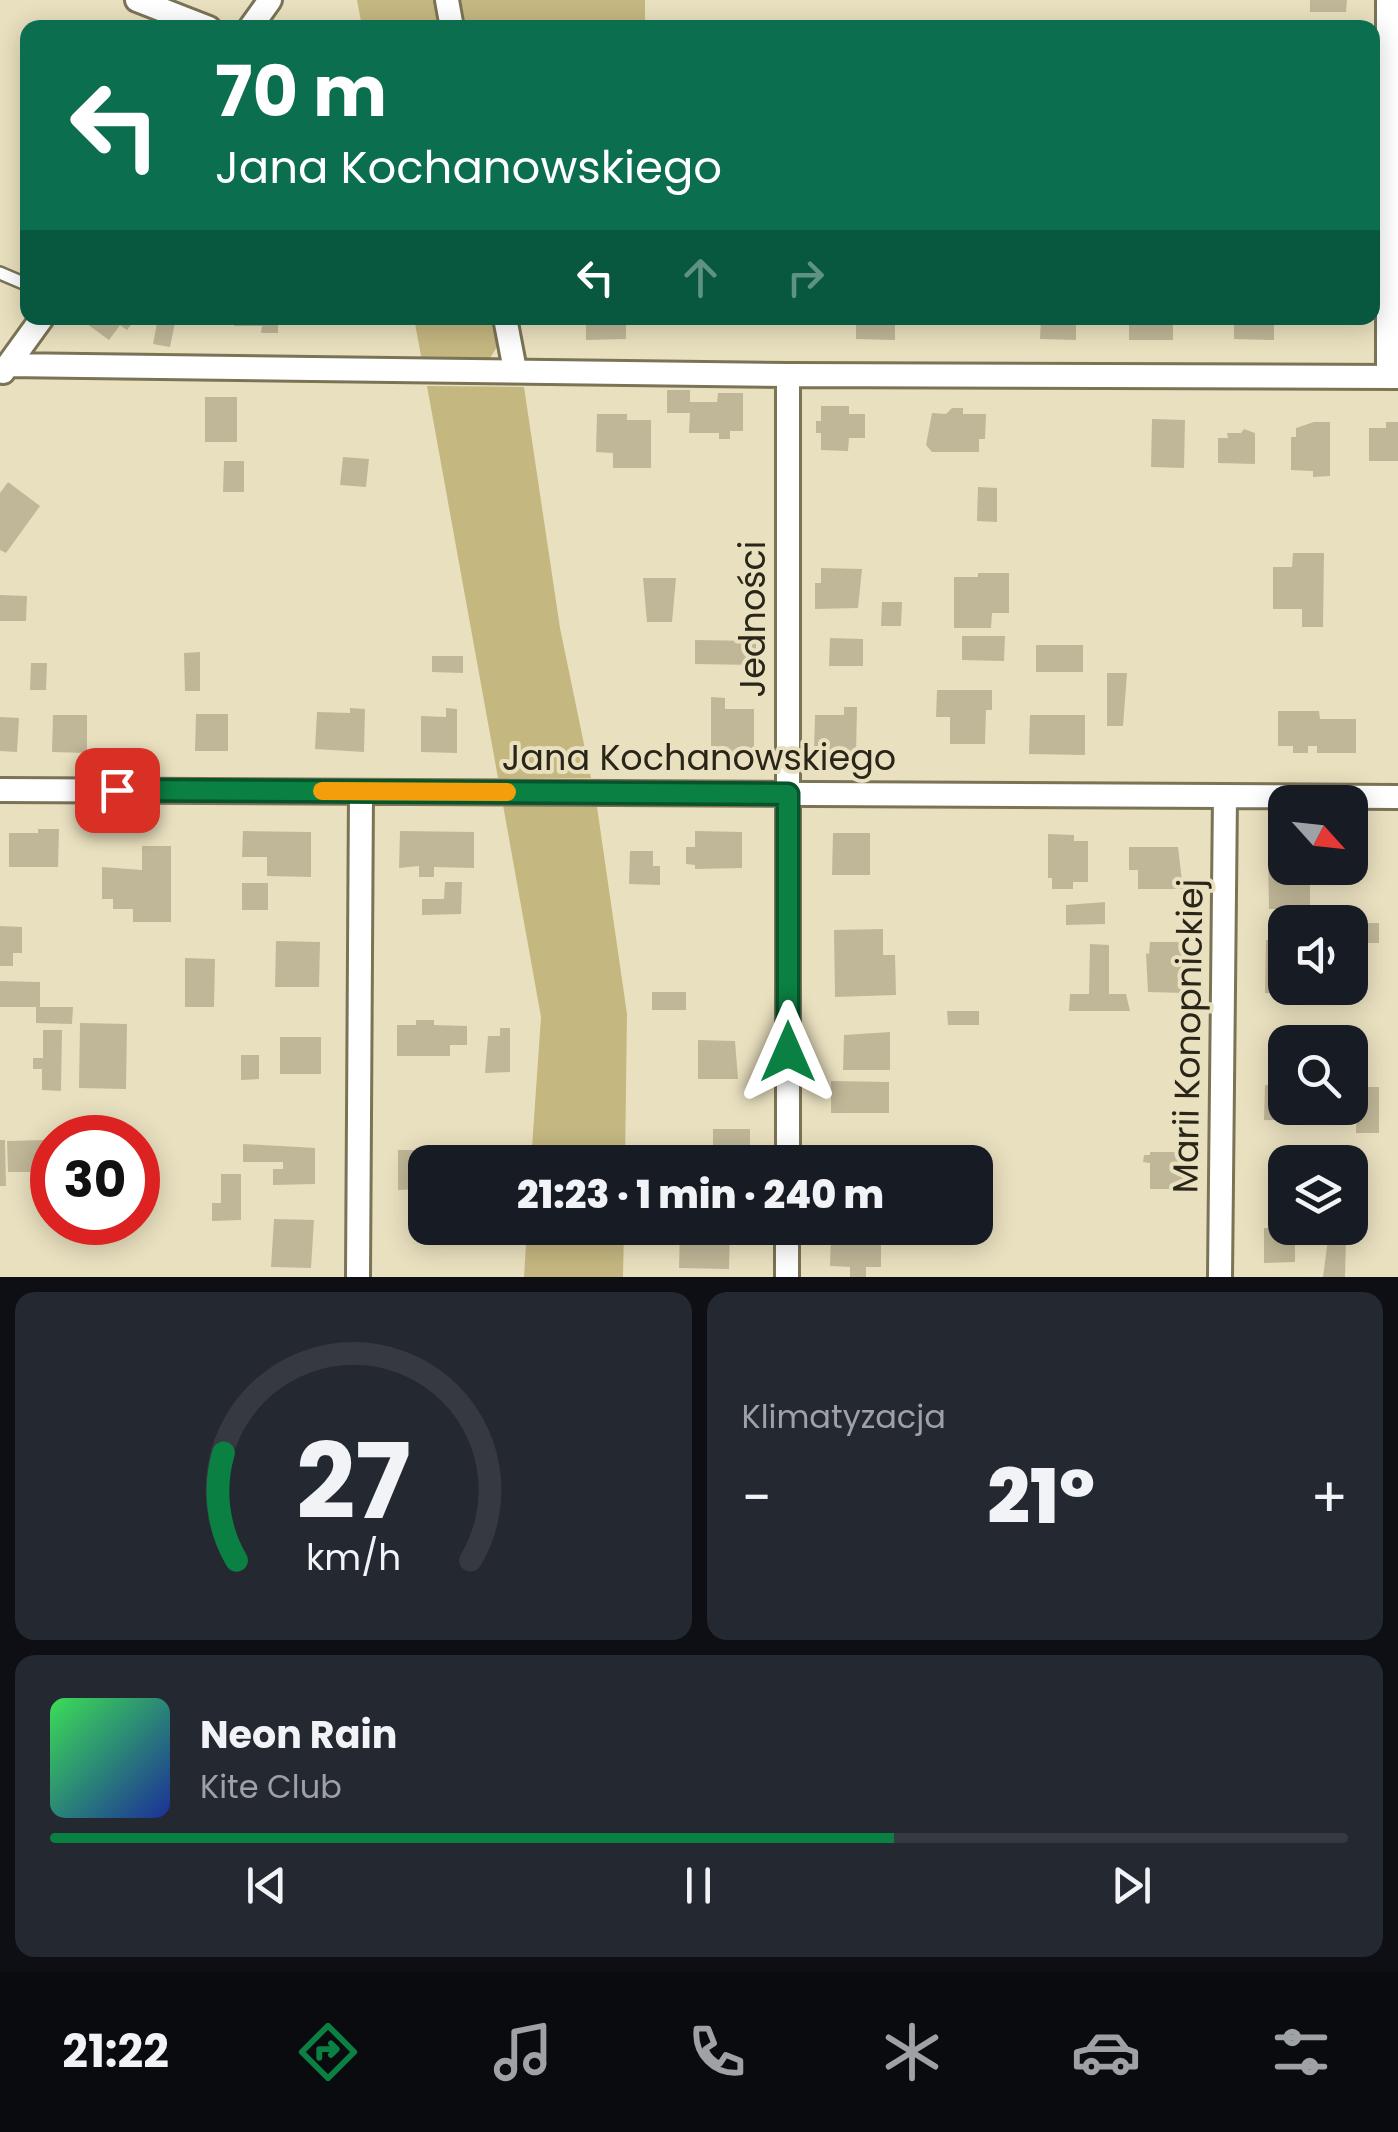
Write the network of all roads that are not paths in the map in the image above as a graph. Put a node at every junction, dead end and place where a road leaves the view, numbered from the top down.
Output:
1 (136, 0) edge
2 (1388, 0) edge
3 (163, 4) edge
4 (194, 20) edge
5 (37, 325) edge
6 (506, 325) edge
7 (515, 370) junction
8 (4, 371) edge
9 (788, 375) junction
10 (1393, 377) edge
11 (0, 790) edge
12 (361, 792) junction
13 (788, 794) junction
14 (1225, 796) junction
15 (1398, 797) edge
16 (788, 1145) edge
17 (788, 1245) edge
18 (358, 1277) edge
19 (788, 1277) edge
20 (1220, 1277) edge

1 - 3 street
2 - 10 street
3 - 4 street
5 - 8 street
6 - 7 street
7 - 8 street
7 - 9 street
9 - 10 street
9 - 13 street, Jedności
11 - 12 street, Jana Kochanowskiego
12 - 13 street, Jana Kochanowskiego
12 - 18 street
13 - 14 street, Jana Kochanowskiego
13 - 16 street, Jedności
14 - 15 street, Jana Kochanowskiego
14 - 20 street, Marii Konopnickiej
17 - 19 street

